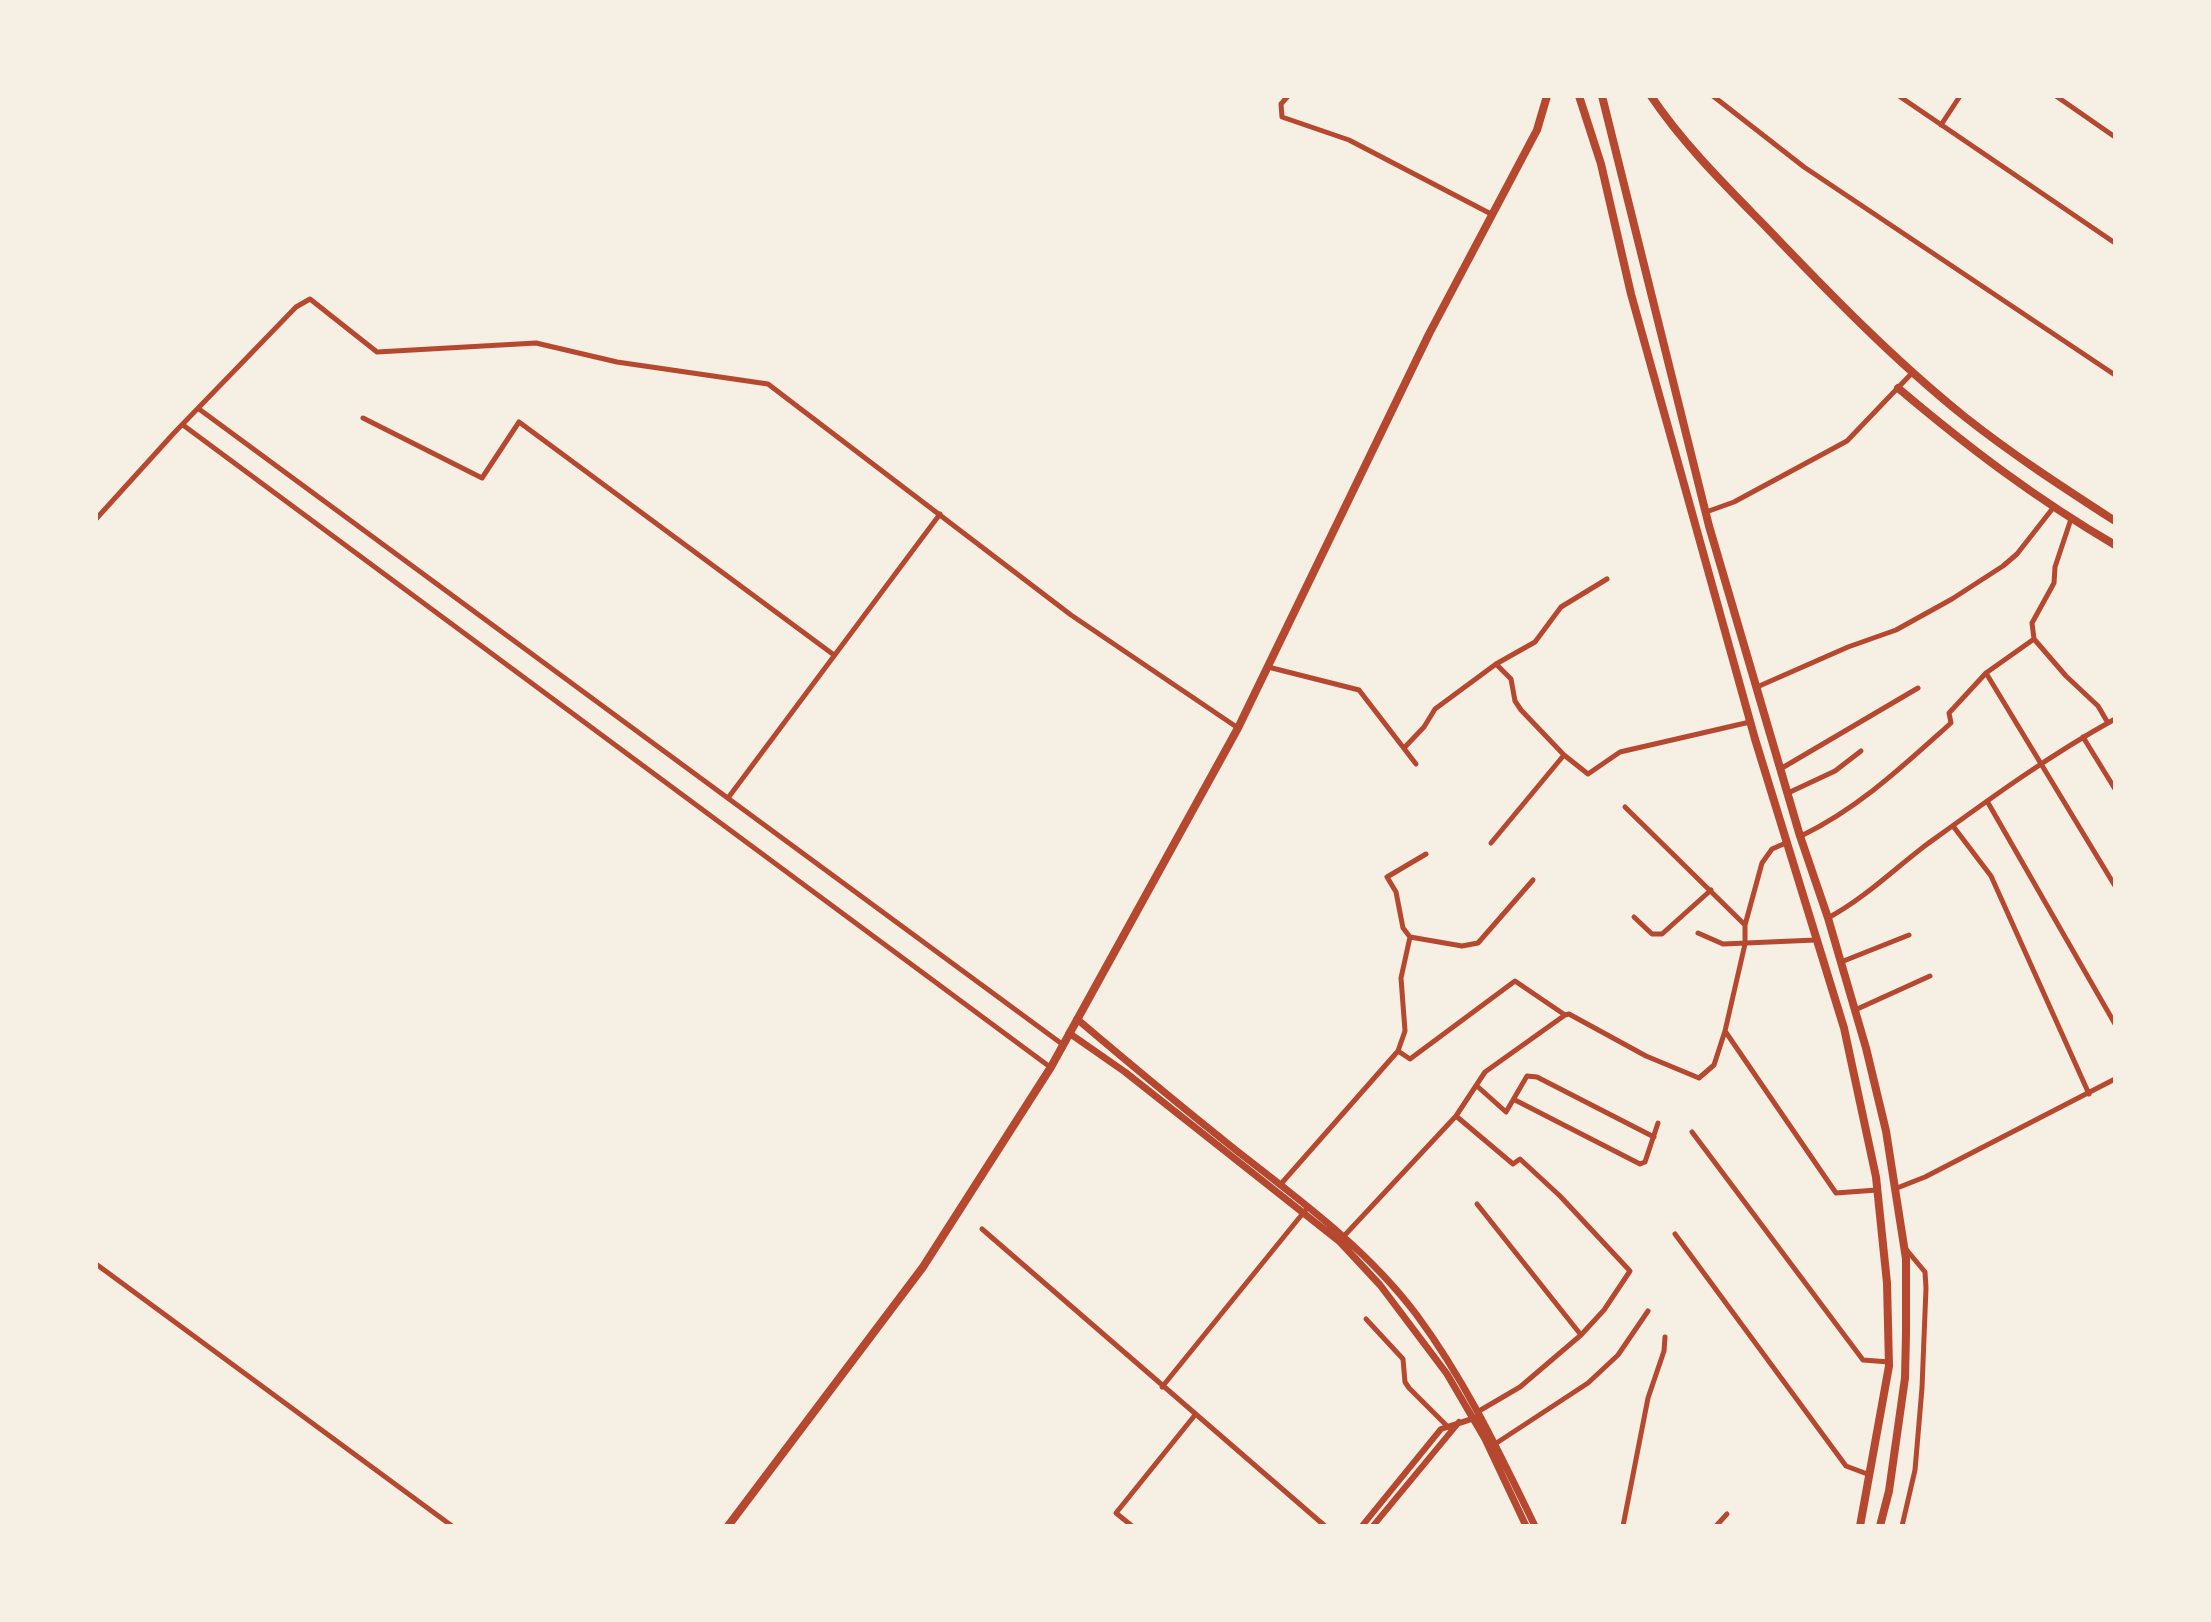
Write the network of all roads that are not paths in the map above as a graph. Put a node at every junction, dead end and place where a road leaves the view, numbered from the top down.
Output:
1 (1288, 96) edge
2 (1547, 96) edge
3 (1579, 96) edge
4 (1602, 96) edge
5 (1651, 96) edge
6 (1713, 96) edge
7 (1899, 96) edge
8 (1960, 96) edge
9 (2056, 96) edge
10 (1941, 125) junction
11 (2115, 137) edge
12 (1493, 215) junction
13 (2115, 243) edge
14 (1913, 372) junction
15 (2115, 375) edge
16 (1898, 388) junction
17 (199, 409) junction
18 (363, 418) dead end
19 (183, 425) junction
20 (2053, 508) junction
21 (1705, 512) junction
22 (940, 514) junction
23 (96, 519) edge
24 (2071, 519) junction
25 (2115, 521) edge
26 (2115, 545) edge
27 (1607, 579) dead end
28 (2034, 639) junction
29 (834, 655) junction
30 (1496, 664) junction
31 (1267, 667) junction
32 (1986, 673) junction
33 (1757, 687) junction
34 (1918, 688) dead end
35 (2115, 719) edge
36 (1751, 722) junction
37 (2108, 723) junction
38 (1238, 728) junction
39 (2083, 737) junction
40 (1404, 748) junction
41 (1861, 751) dead end
42 (1564, 755) junction
43 (2041, 763) junction
44 (1416, 764) dead end
45 (1782, 768) junction
46 (2115, 789) edge
47 (1788, 793) junction
48 (728, 798) junction
49 (1987, 801) junction
50 (1625, 807) dead end
51 (1953, 826) junction
52 (1800, 836) junction
53 (1788, 842) junction
54 (1491, 843) dead end
55 (1426, 854) dead end
56 (1533, 880) dead end
57 (2115, 886) edge
58 (1711, 890) junction
59 (1634, 917) dead end
60 (1828, 918) junction
61 (1745, 925) junction
62 (1698, 933) dead end
63 (1909, 935) dead end
64 (1410, 937) junction
65 (1817, 940) junction
66 (1745, 944) junction
67 (1841, 962) junction
68 (1930, 976) dead end
69 (1855, 1010) junction
70 (1565, 1015) junction
71 (1077, 1019) junction
72 (2115, 1024) edge
73 (1725, 1031) junction
74 (1069, 1033) junction
75 (1062, 1044) junction
76 (1398, 1051) junction
77 (1051, 1067) junction
78 (2115, 1079) edge
79 (1477, 1086) junction
80 (2089, 1094) junction
81 (1515, 1100) junction
82 (1456, 1116) junction
83 (1658, 1123) dead end
84 (1692, 1132) dead end
85 (1654, 1137) junction
86 (1280, 1185) junction
87 (1897, 1188) junction
88 (1878, 1190) junction
89 (1477, 1204) dead end
90 (1306, 1210) junction
91 (982, 1229) dead end
92 (1675, 1234) dead end
93 (1344, 1236) junction
94 (1904, 1247) junction
95 (96, 1264) edge
96 (1648, 1311) dead end
97 (1366, 1319) dead end
98 (1581, 1335) junction
99 (1665, 1337) dead end
100 (1889, 1362) junction
101 (1162, 1387) junction
102 (1195, 1415) junction
103 (1478, 1416) junction
104 (1449, 1428) junction
105 (1495, 1444) junction
106 (1871, 1475) junction
107 (1727, 1514) dead end
108 (452, 1526) edge
109 (728, 1526) edge
110 (1132, 1526) edge
111 (1325, 1526) edge
112 (1362, 1526) edge
113 (1373, 1526) edge
114 (1526, 1526) edge
115 (1535, 1526) edge
116 (1623, 1526) edge
117 (1716, 1526) edge
118 (1860, 1526) edge
119 (1880, 1526) edge
120 (1902, 1526) edge

1 - 12 street
2 - 12 main road
3 - 36 main road
4 - 21 main road
5 - 14 main road
6 - 15 street
7 - 10 street
8 - 10 street
9 - 11 street
10 - 13 street
12 - 31 main road
14 - 16 street
14 - 25 main road
16 - 20 main road
16 - 21 street
17 - 19 street
17 - 22 street
17 - 48 street
18 - 29 street
19 - 23 street
19 - 77 street
20 - 24 main road
20 - 33 street
21 - 33 main road
22 - 29 street
22 - 38 street
24 - 26 main road
24 - 28 street
27 - 30 street
28 - 32 street
28 - 37 street
29 - 48 street
30 - 40 street
30 - 42 street
31 - 38 main road
31 - 40 street
32 - 43 street
32 - 52 street
33 - 45 main road
34 - 45 street
35 - 37 street
36 - 42 street
36 - 53 main road
37 - 39 street
38 - 71 main road
39 - 43 street
39 - 46 street
40 - 44 street
41 - 47 street
42 - 54 street
43 - 49 street
43 - 57 street
45 - 47 main road
47 - 52 main road
48 - 75 street
49 - 51 street
49 - 72 street
50 - 58 street
51 - 60 street
51 - 80 street
52 - 60 main road
53 - 61 street
53 - 65 main road
55 - 64 street
56 - 64 street
58 - 59 street
58 - 61 street
60 - 67 main road
61 - 66 street
62 - 66 street
63 - 67 street
64 - 76 street
65 - 66 street
65 - 88 main road
66 - 73 street
67 - 69 main road
68 - 69 street
69 - 87 main road
70 - 73 street
70 - 76 street
70 - 79 street
71 - 74 main road
71 - 86 main road
73 - 88 street
74 - 75 main road
74 - 90 main road
75 - 77 main road
76 - 86 street
77 - 109 main road
78 - 80 street
79 - 81 street
79 - 82 street
80 - 87 street
81 - 85 street
81 - 85 street
82 - 93 street
82 - 98 street
83 - 85 street
84 - 100 street
86 - 90 main road
87 - 94 main road
88 - 100 main road
89 - 98 street
90 - 93 main road
90 - 101 street
90 - 103 main road
91 - 101 street
92 - 106 street
93 - 103 main road
94 - 119 main road
94 - 120 street
95 - 108 street
96 - 105 street
97 - 104 street
98 - 103 street
99 - 116 street
100 - 106 main road
101 - 102 street
102 - 110 street
102 - 111 street
103 - 104 street
103 - 105 main road
103 - 114 main road
104 - 112 street
104 - 113 street
105 - 115 main road
106 - 118 main road
107 - 117 street

